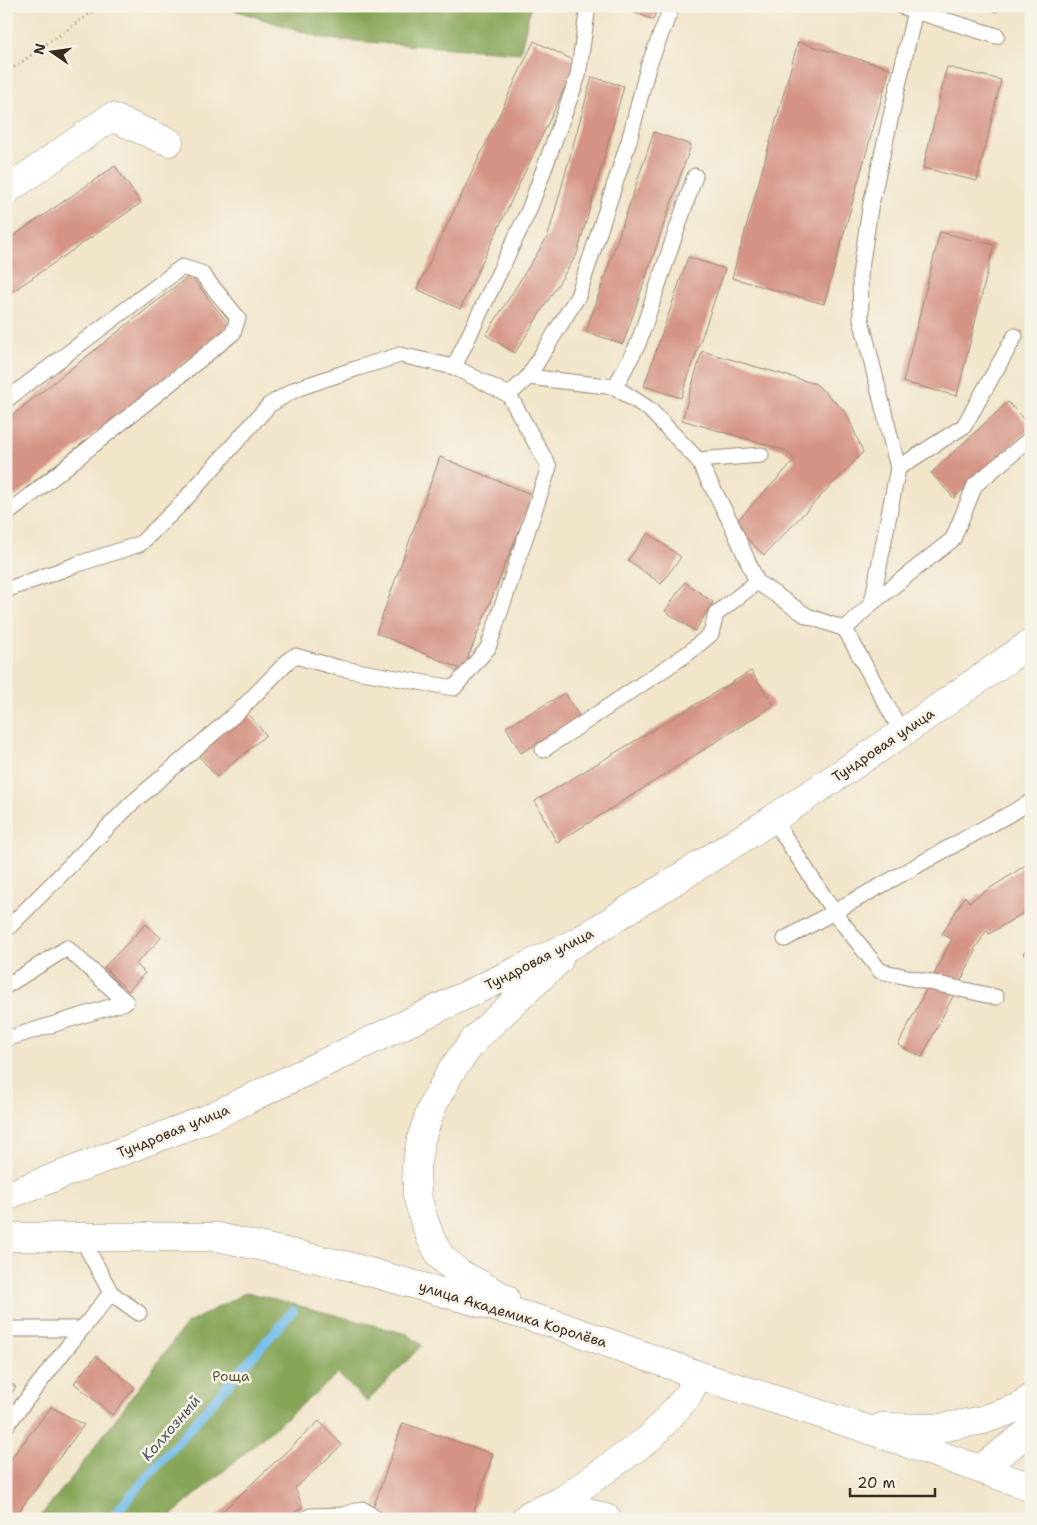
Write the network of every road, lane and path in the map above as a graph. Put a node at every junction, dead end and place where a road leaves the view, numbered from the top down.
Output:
1 (95, 6) edge
2 (588, 6) edge
3 (672, 6) edge
4 (900, 6) edge
5 (915, 11) junction
6 (998, 36) dead end
7 (6, 73) edge
8 (169, 142) dead end
9 (695, 176) dead end
10 (6, 191) edge
11 (1015, 336) dead end
12 (454, 367) junction
13 (528, 377) junction
14 (615, 387) junction
15 (508, 395) junction
16 (6, 400) edge
17 (1031, 438) edge
18 (761, 455) dead end
19 (698, 460) junction
20 (898, 468) junction
21 (6, 514) edge
22 (757, 582) junction
23 (6, 590) edge
24 (872, 603) junction
25 (845, 629) junction
26 (1031, 643) edge
27 (902, 733) junction
28 (543, 750) dead end
29 (1031, 802) edge
30 (773, 819) junction
31 (834, 912) junction
32 (6, 930) edge
33 (785, 939) dead end
34 (577, 942) junction
35 (6, 986) edge
36 (996, 997) dead end
37 (6, 1038) edge
38 (6, 1196) edge
39 (6, 1237) edge
40 (81, 1237) junction
41 (111, 1293) junction
42 (139, 1313) dead end
43 (556, 1324) junction
44 (6, 1329) edge
45 (81, 1329) junction
46 (698, 1375) junction
47 (1031, 1398) edge
48 (6, 1426) edge
49 (861, 1427) junction
50 (1031, 1430) edge
51 (980, 1469) junction
52 (1031, 1487) edge
53 (560, 1502) junction
54 (306, 1519) edge
55 (377, 1519) edge
56 (525, 1519) edge
57 (608, 1519) edge

1 - 7 path
2 - 12 lane
3 - 13 lane
4 - 5 lane
5 - 6 lane
5 - 20 lane
8 - 10 main road
9 - 14 lane
11 - 20 lane
12 - 15 lane
12 - 23 lane
13 - 14 lane
13 - 15 lane
14 - 19 lane
15 - 32 lane
16 - 21 lane
17 - 24 lane
18 - 19 lane
19 - 22 lane
20 - 24 lane
22 - 25 lane
22 - 28 lane
24 - 25 lane
25 - 27 lane
26 - 27 main road, Тундровая улица
27 - 30 main road, Тундровая улица
29 - 31 lane
30 - 31 lane
30 - 34 main road, Тундровая улица
31 - 33 lane
31 - 36 lane
34 - 38 main road, Тундровая улица
34 - 43 main road
35 - 37 lane
39 - 40 main road, улица Академика Королёва
40 - 41 lane
40 - 43 main road, улица Академика Королёва
41 - 42 lane
41 - 45 lane
43 - 46 main road, улица Академика Королёва
44 - 45 lane
45 - 48 lane
46 - 49 main road, улица Академика Королёва
46 - 53 main road
47 - 49 main road
49 - 51 main road, улица Академика Королёва
50 - 51 main road
51 - 52 main road, улица Академика Королёва
53 - 56 main road
53 - 57 main road
54 - 55 lane

